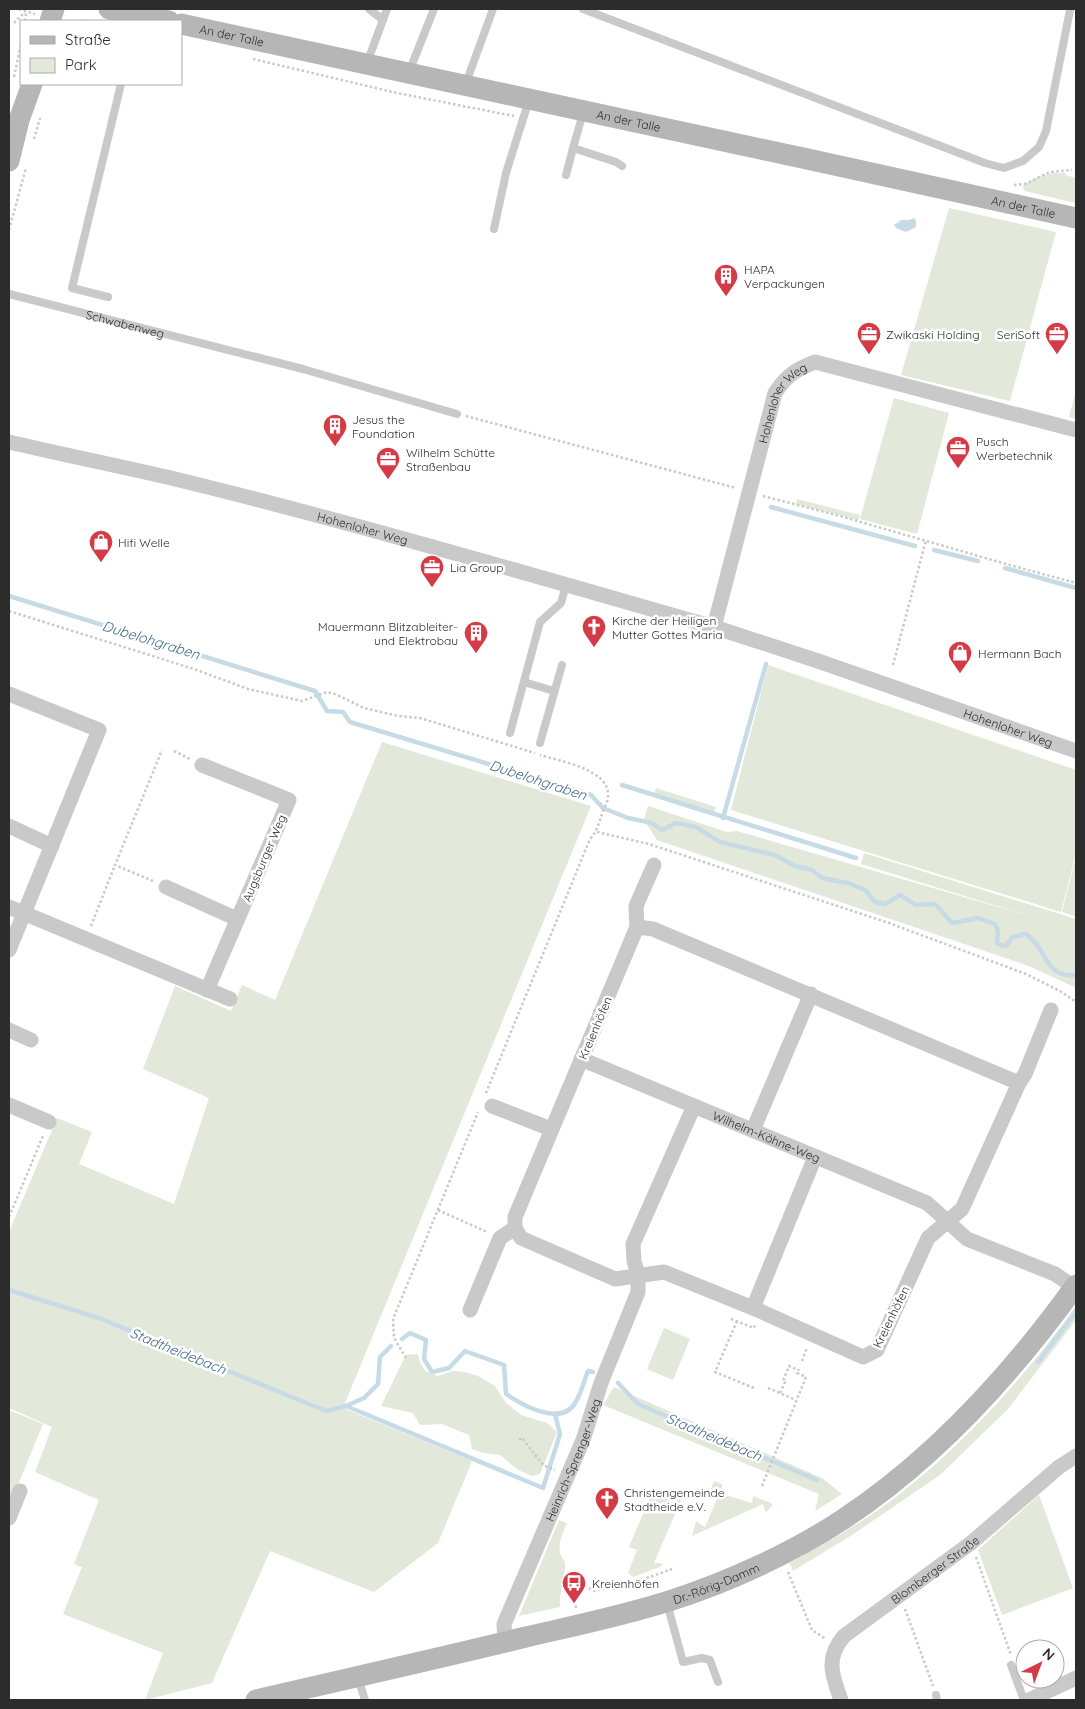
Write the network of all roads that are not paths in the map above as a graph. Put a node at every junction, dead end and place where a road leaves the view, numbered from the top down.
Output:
1 (109, 9) edge
2 (369, 9) edge
3 (387, 9) edge
4 (434, 9) edge
5 (493, 9) edge
6 (583, 9) edge
7 (1071, 11) edge
8 (163, 20) edge
9 (383, 20) junction
10 (182, 24) edge
11 (366, 65) junction
12 (409, 72) junction
13 (22, 85) edge
14 (121, 85) edge
15 (466, 85) junction
16 (529, 100) junction
17 (584, 111) junction
18 (573, 148) junction
19 (9, 161) edge
20 (622, 166) dead end
21 (566, 175) dead end
22 (1076, 218) edge
23 (494, 229) dead end
24 (9, 294) edge
25 (108, 297) dead end
26 (457, 414) road end
27 (1076, 430) edge
28 (9, 442) edge
29 (566, 585) junction
30 (714, 627) junction
31 (562, 664) dead end
32 (524, 682) junction
33 (554, 691) junction
34 (9, 694) edge
35 (510, 733) dead end
36 (540, 743) dead end
37 (1076, 752) edge
38 (202, 765) dead end
39 (9, 826) edge
40 (52, 846) junction
41 (654, 865) dead end
42 (166, 887) road end
43 (9, 907) edge
44 (24, 913) junction
45 (238, 919) junction
46 (637, 927) junction
47 (9, 950) edge
48 (208, 990) junction
49 (811, 994) junction
50 (230, 999) dead end
51 (1051, 1010) dead end
52 (9, 1030) edge
53 (31, 1040) dead end
54 (582, 1059) junction
55 (1019, 1083) junction
56 (487, 1104) road end
57 (9, 1105) edge
58 (694, 1106) junction
59 (49, 1122) road end
60 (551, 1129) junction
61 (753, 1130) junction
62 (815, 1157) junction
63 (947, 1222) junction
64 (514, 1228) junction
65 (638, 1275) junction
66 (1075, 1286) edge
67 (753, 1308) junction
68 (470, 1310) dead end
69 (1076, 1456) edge
70 (20, 1491) dead end
71 (9, 1518) edge
72 (666, 1602) junction
73 (505, 1642) junction
74 (1011, 1666) road end
75 (357, 1676) junction
76 (1076, 1678) edge
77 (718, 1682) dead end
78 (256, 1700) edge
79 (365, 1700) edge
80 (841, 1700) edge
81 (1024, 1700) edge
82 (1029, 1700) edge

1 - 8 street
2 - 9 lane
3 - 9 lane
4 - 12 lane
5 - 15 lane
6 - 7 lane
9 - 11 lane
10 - 11 street, An der Talle
11 - 12 street, An der Talle
12 - 15 street, An der Talle
13 - 19 street
14 - 25 lane
15 - 16 street, An der Talle
16 - 17 street, An der Talle
16 - 23 lane
17 - 18 lane
17 - 22 street, An der Talle
18 - 20 lane
18 - 21 lane
24 - 26 lane, Schwabenweg
27 - 30 street, Hohenloher Weg
28 - 29 street, Hohenloher Weg
29 - 30 street, Hohenloher Weg
29 - 32 lane
30 - 37 street, Hohenloher Weg
31 - 33 lane
32 - 33 lane
32 - 35 lane
33 - 36 lane
34 - 40 street
38 - 45 street, Augsburger Weg
39 - 40 street
40 - 44 street
41 - 46 street, Kreienhöfen
42 - 45 street
43 - 44 street
44 - 47 street
44 - 48 street
45 - 48 street, Augsburger Weg
46 - 49 street
46 - 54 street, Kreienhöfen
48 - 50 street
49 - 55 street
49 - 61 street
51 - 55 street, Kreienhöfen
52 - 53 street
54 - 58 street, Wilhelm-Köhne-Weg
54 - 60 street, Kreienhöfen
55 - 63 street, Kreienhöfen
56 - 60 street
57 - 59 street
58 - 61 street, Wilhelm-Köhne-Weg
58 - 65 street
60 - 64 street, Kreienhöfen
61 - 62 street, Wilhelm-Köhne-Weg
62 - 63 street, Wilhelm-Köhne-Weg
62 - 67 street
63 - 66 street
63 - 67 street, Kreienhöfen
64 - 65 street, Kreienhöfen
64 - 68 street
65 - 67 street, Kreienhöfen
65 - 73 street, Heinrich-Sprenger-Weg
66 - 72 street, Dr.-Rörig-Damm
69 - 80 street, Blomberger Straße
70 - 71 street
72 - 73 street, Dr.-Rörig-Damm
72 - 77 lane
73 - 75 street, Dr.-Rörig-Damm
74 - 81 lane
75 - 78 street, Dr.-Rörig-Damm
75 - 79 lane
76 - 82 street

